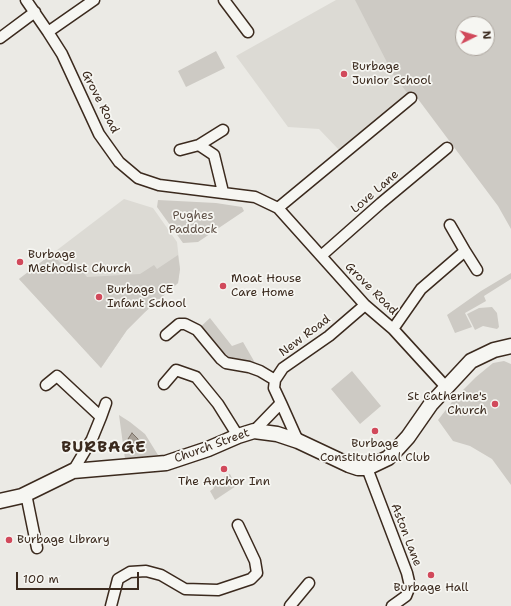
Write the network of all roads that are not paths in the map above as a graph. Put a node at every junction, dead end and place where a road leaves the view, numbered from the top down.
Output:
1 (26, 0) edge
2 (94, 0) edge
3 (224, 0) edge
4 (34, 12) junction
5 (48, 32) junction
6 (248, 32) dead end
7 (0, 38) edge
8 (411, 98) dead end
9 (223, 130) dead end
10 (199, 145) junction
11 (447, 148) dead end
12 (180, 150) dead end
13 (223, 192) junction
14 (278, 208) junction
15 (450, 225) dead end
16 (465, 251) junction
17 (321, 256) junction
18 (477, 270) dead end
19 (364, 305) junction
20 (393, 329) junction
21 (166, 335) dead end
22 (511, 346) edge
23 (275, 380) junction
24 (164, 384) dead end
25 (46, 385) dead end
26 (446, 387) junction
27 (106, 403) dead end
28 (281, 404) junction
29 (101, 417) junction
30 (254, 431) junction
31 (238, 436) junction
32 (298, 441) junction
33 (367, 468) junction
34 (73, 471) junction
35 (26, 494) junction
36 (0, 501) edge
37 (238, 525) dead end
38 (37, 548) dead end
39 (309, 583) dead end
40 (111, 606) edge
41 (290, 606) edge
42 (392, 606) edge

1 - 4 street, Grove Road
2 - 5 street
3 - 6 street
4 - 5 street, Grove Road
4 - 7 street
5 - 13 street, Grove Road
8 - 14 street
9 - 10 street
10 - 12 street
10 - 13 street
11 - 17 street, Love Lane
13 - 14 street, Grove Road
14 - 17 street, Grove Road
15 - 16 street
16 - 18 street
16 - 20 street
17 - 19 street, Grove Road
19 - 20 street, Grove Road
19 - 23 street, New Road
20 - 26 street, Grove Road
21 - 23 street
22 - 26 main road
23 - 28 street
24 - 31 street
25 - 29 street
26 - 33 main road
27 - 29 street
28 - 30 street
28 - 32 street
29 - 34 street
30 - 31 main road, Church Street
30 - 32 main road, Church Street
31 - 34 main road, Church Street
32 - 33 main road, Church Street
33 - 42 street, Aston Lane
34 - 35 main road, Church Street
35 - 36 main road, Church Street
35 - 38 street
37 - 40 street
39 - 41 street

